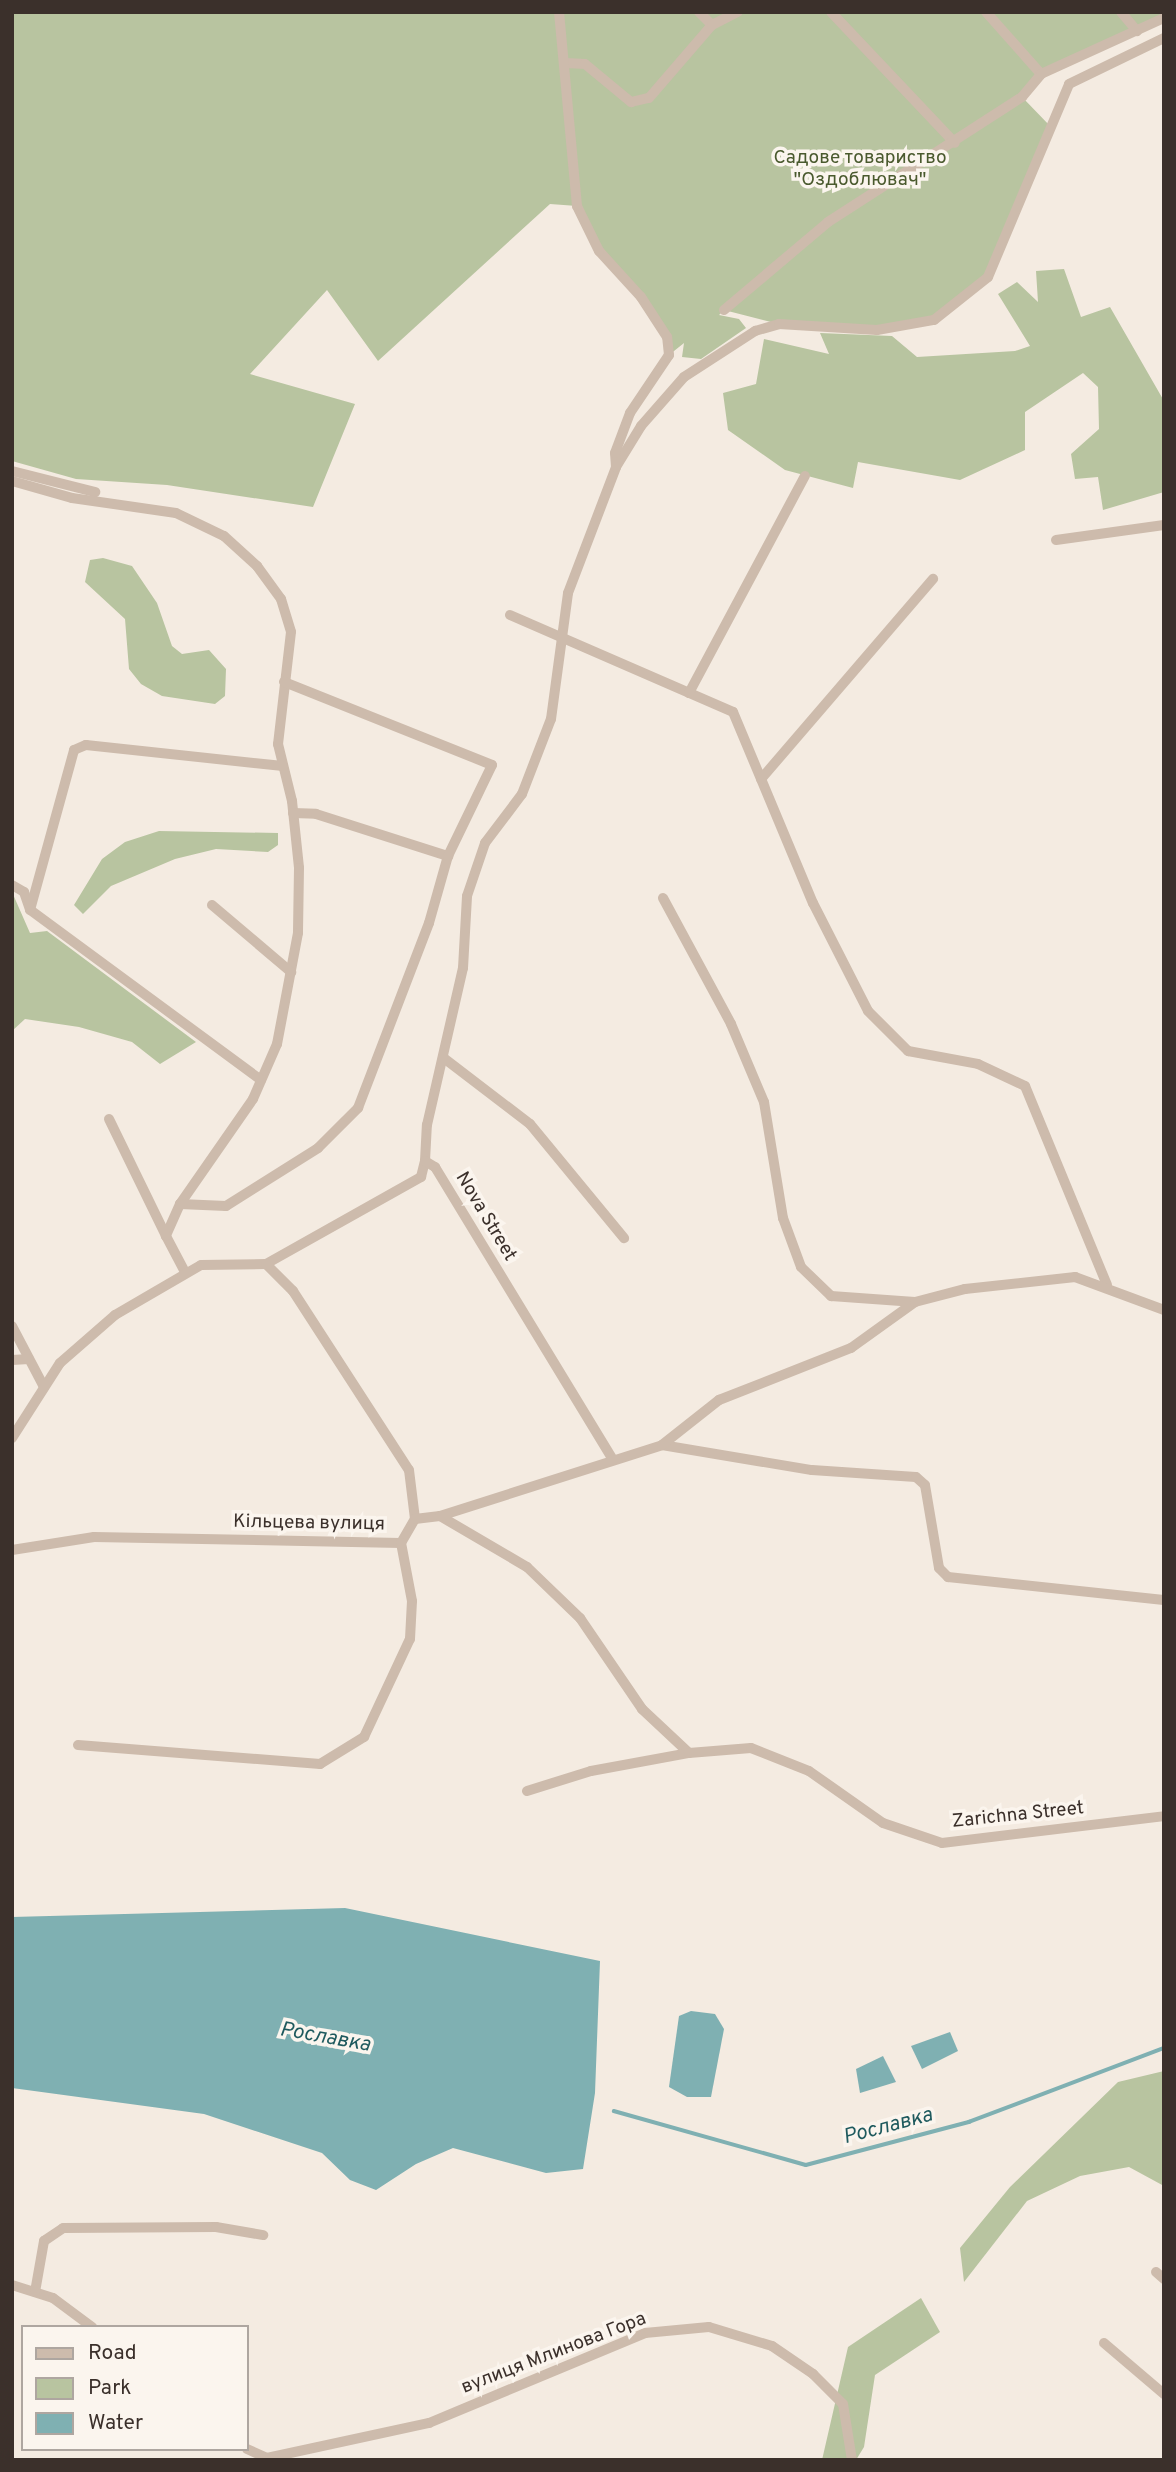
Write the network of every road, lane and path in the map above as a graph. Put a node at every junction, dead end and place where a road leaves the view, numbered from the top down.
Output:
1 (559, 12) edge
2 (699, 12) edge
3 (738, 12) edge
4 (831, 12) edge
5 (986, 12) edge
6 (1121, 12) edge
7 (1164, 18) edge
8 (712, 25) junction
9 (1137, 31) junction
10 (1164, 38) edge
11 (566, 63) junction
12 (1041, 74) junction
13 (955, 143) junction
14 (724, 310) dead end
15 (616, 467) junction
16 (12, 471) edge
17 (805, 476) dead end
18 (12, 481) edge
19 (95, 492) dead end
20 (1164, 525) edge
21 (1056, 540) dead end
22 (933, 579) dead end
23 (510, 615) dead end
24 (561, 638) junction
25 (284, 682) junction
26 (690, 694) junction
27 (283, 765) junction
28 (761, 779) junction
29 (293, 813) junction
30 (448, 856) junction
31 (12, 885) edge
32 (663, 898) dead end
33 (212, 905) dead end
34 (30, 910) junction
35 (291, 972) junction
36 (445, 1059) junction
37 (261, 1080) junction
38 (108, 1119) dead end
39 (425, 1161) junction
40 (180, 1204) junction
41 (166, 1236) junction
42 (624, 1238) dead end
43 (266, 1264) junction
44 (185, 1272) junction
45 (1107, 1286) junction
46 (915, 1302) junction
47 (1164, 1310) edge
48 (12, 1326) edge
49 (29, 1359) junction
50 (12, 1360) edge
51 (44, 1387) junction
52 (12, 1438) edge
53 (662, 1444) junction
54 (613, 1460) junction
55 (440, 1516) junction
56 (415, 1519) junction
57 (401, 1543) junction
58 (12, 1549) edge
59 (1164, 1601) edge
60 (78, 1745) dead end
61 (689, 1753) junction
62 (527, 1791) dead end
63 (1164, 1816) edge
64 (263, 2235) dead end
65 (12, 2285) edge
66 (35, 2292) junction
67 (89, 2325) edge
68 (1104, 2343) dead end
69 (1164, 2395) edge
70 (248, 2450) edge
71 (267, 2459) edge
72 (852, 2460) edge

1 - 11 street
2 - 8 street
3 - 8 street
4 - 13 street
5 - 12 street
6 - 9 street
7 - 9 street
8 - 11 street
9 - 12 street
10 - 15 street
11 - 15 street
12 - 13 street
13 - 14 street
15 - 24 street
16 - 19 street
17 - 26 street
18 - 25 street
20 - 21 street
22 - 28 street
23 - 24 street
24 - 26 street
24 - 36 street
25 - 27 street
25 - 30 street
26 - 28 street
27 - 29 street
27 - 34 street
28 - 45 street
29 - 30 street
29 - 35 street
30 - 40 street
31 - 34 street
32 - 46 street
33 - 35 street
34 - 37 street
35 - 37 street
36 - 39 street
36 - 42 street
37 - 40 street
38 - 41 street
39 - 43 street, Nova Street
39 - 54 street, Nova Street
40 - 41 street
41 - 44 street
43 - 44 street
43 - 56 street
44 - 51 street
45 - 46 street
45 - 47 street
46 - 53 street
48 - 49 street
49 - 50 street
49 - 51 street
51 - 52 street
53 - 54 street
53 - 59 street
54 - 55 street
55 - 56 street
55 - 61 street
56 - 57 street
57 - 58 street, Кільцева вулиця
57 - 60 street, Кільцева вулиця
61 - 62 street, Zarichna Street
61 - 63 street, Zarichna Street
64 - 66 street
65 - 66 street
66 - 67 street
68 - 69 street
70 - 71 street, вулиця Млинова Гора
71 - 72 street, вулиця Млинова Гора

